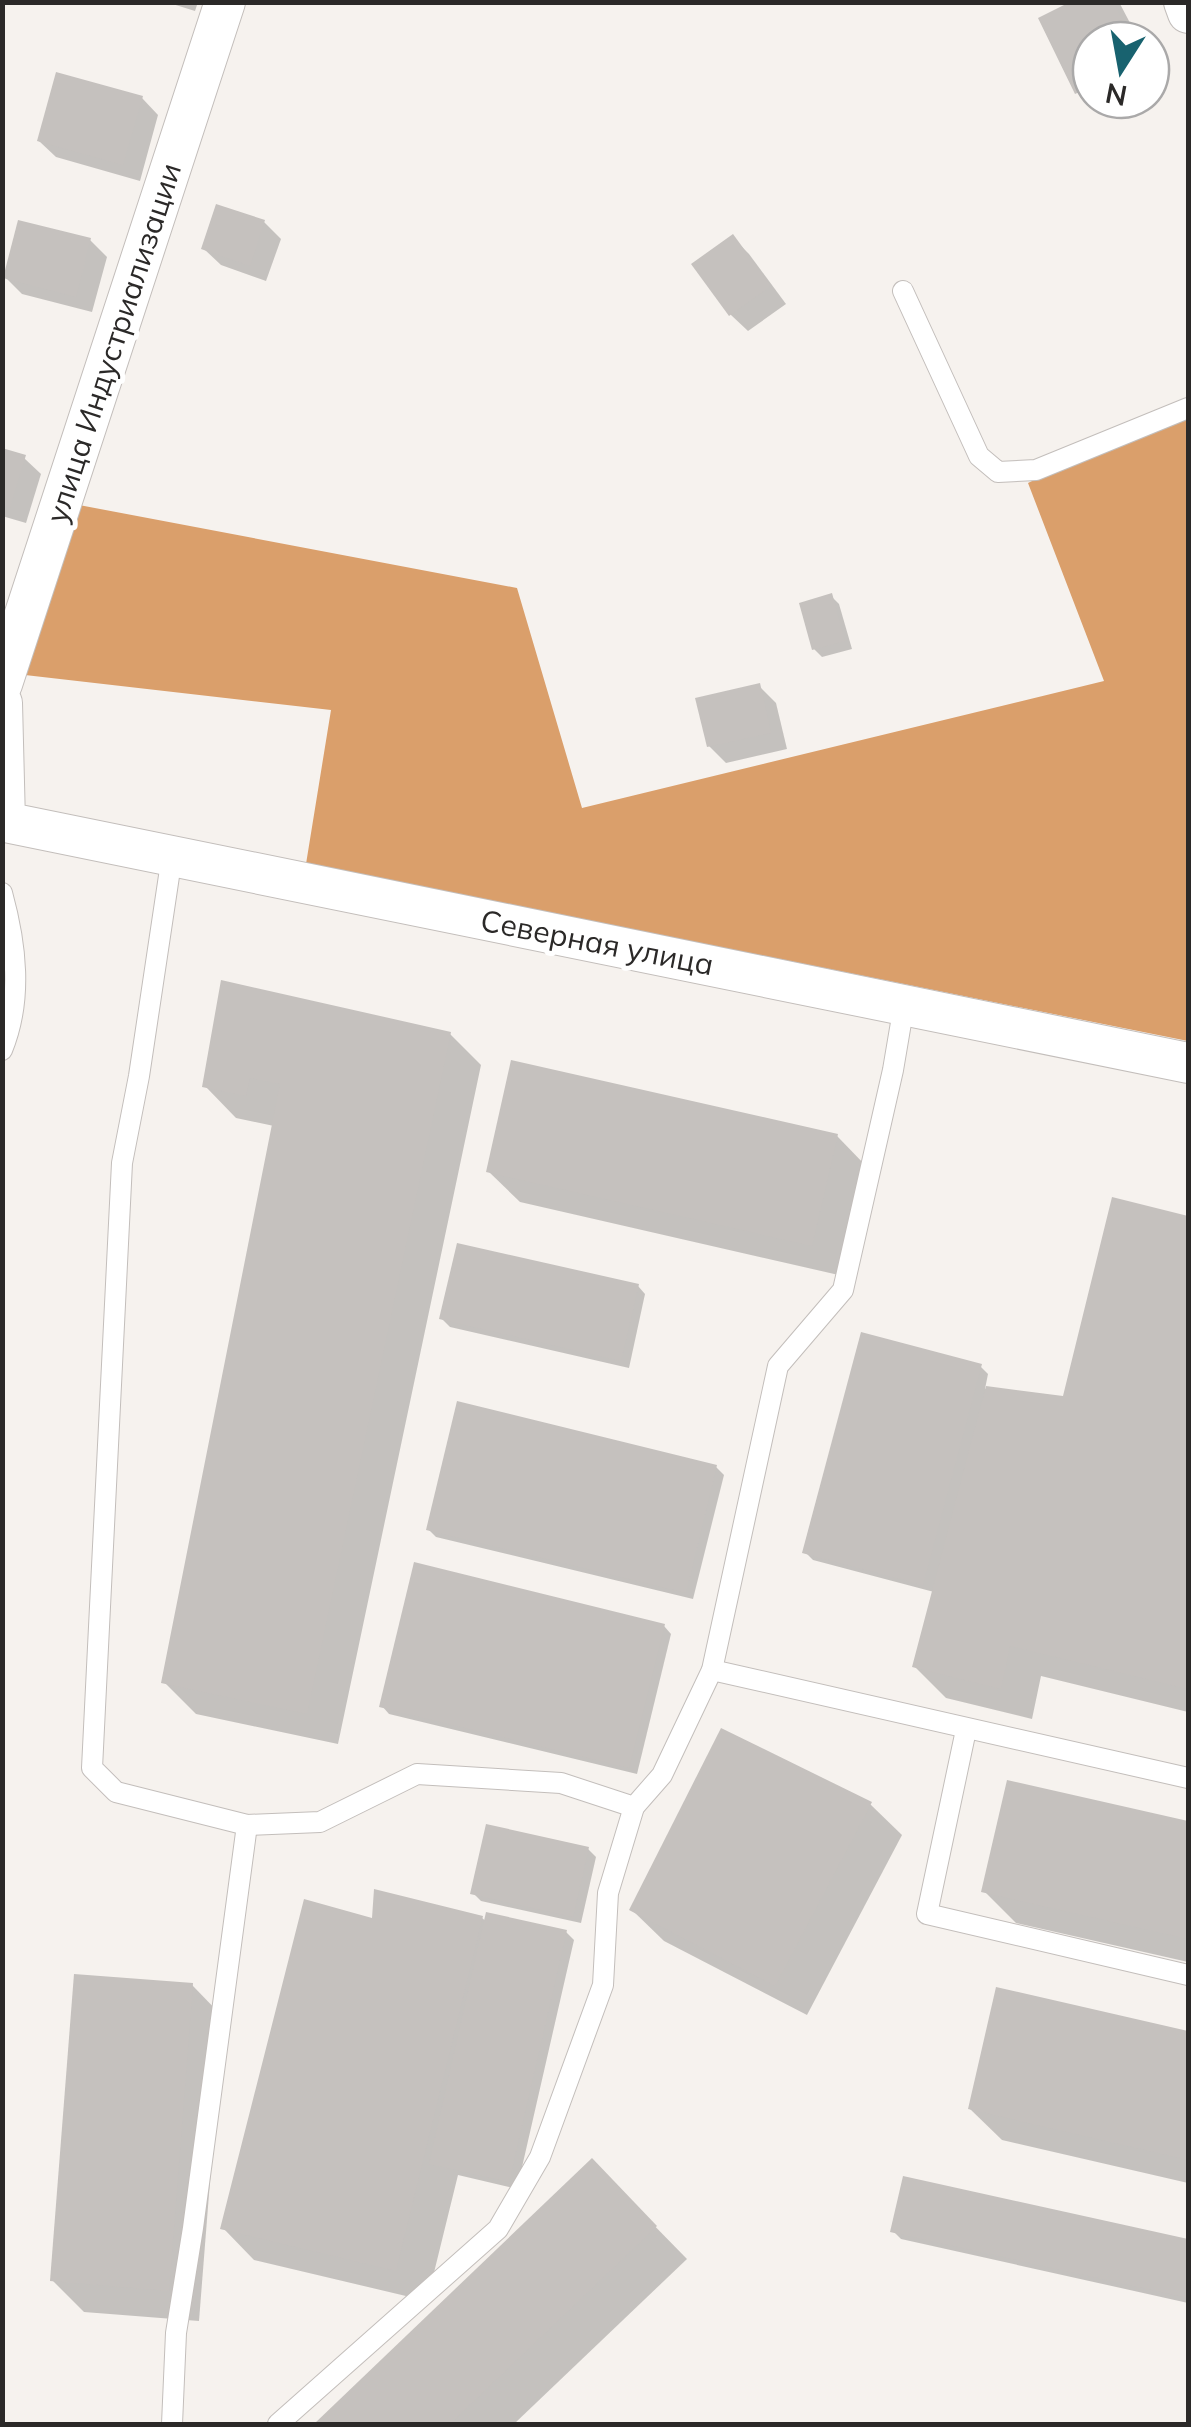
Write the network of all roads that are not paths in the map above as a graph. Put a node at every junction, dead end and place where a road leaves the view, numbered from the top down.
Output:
1 (225, 2) edge
2 (1184, 2) edge
3 (1188, 13) edge
4 (903, 290) dead end
5 (1188, 408) edge
6 (2, 684) edge
7 (2, 703) edge
8 (4, 833) edge
9 (172, 856) junction
10 (2, 893) edge
11 (904, 1005) junction
12 (2, 1050) edge
13 (1188, 1063) edge
14 (712, 1670) junction
15 (966, 1730) junction
16 (1188, 1778) edge
17 (634, 1807) junction
18 (247, 1825) junction
19 (1188, 1975) edge
20 (172, 2424) edge
21 (278, 2424) edge

1 - 6 street, улица Индустриализации
2 - 3 street
4 - 5 lane
7 - 8 street
8 - 9 street, Северная улица
9 - 11 street, Северная улица
9 - 18 lane
10 - 12 lane
11 - 13 street, Северная улица
11 - 14 lane
14 - 15 lane
14 - 17 lane
15 - 16 lane
15 - 19 lane
17 - 18 lane
17 - 21 lane
18 - 20 lane

